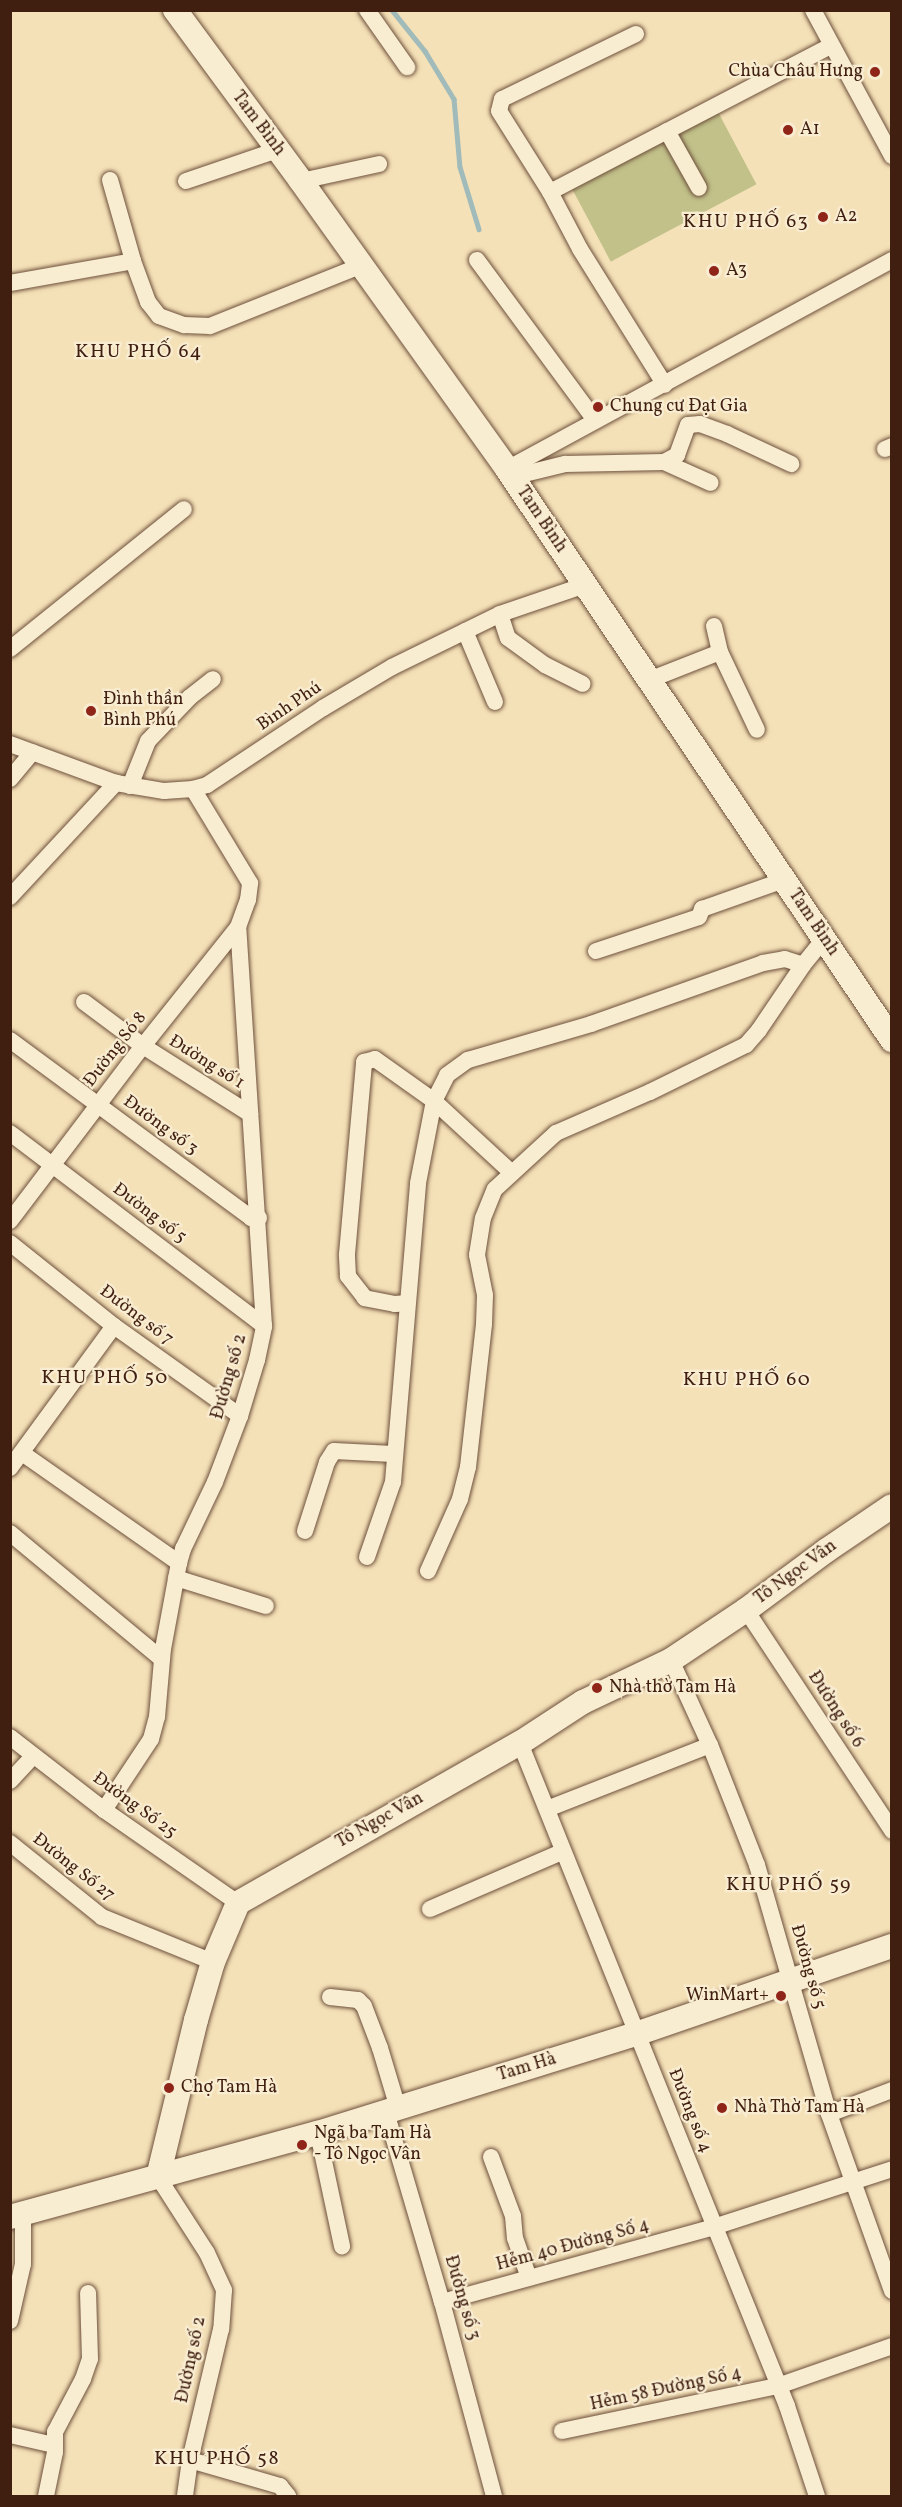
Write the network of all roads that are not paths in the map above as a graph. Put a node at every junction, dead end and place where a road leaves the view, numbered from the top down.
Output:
1 (175, 10) edge
2 (367, 10) edge
3 (813, 10) edge
4 (636, 34) dead end
5 (831, 46) junction
6 (407, 67) dead end
7 (667, 131) junction
8 (277, 150) junction
9 (891, 152) edge
10 (379, 164) dead end
11 (110, 180) dead end
12 (186, 181) dead end
13 (302, 181) junction
14 (699, 188) dead end
15 (549, 192) junction
16 (477, 260) dead end
17 (891, 260) edge
18 (133, 261) junction
19 (360, 266) junction
20 (10, 283) edge
21 (665, 385) junction
22 (595, 420) junction
23 (664, 462) junction
24 (791, 464) dead end
25 (509, 473) junction
26 (711, 483) dead end
27 (184, 509) dead end
28 (585, 585) junction
29 (500, 614) junction
30 (714, 626) dead end
31 (465, 631) junction
32 (10, 649) edge
33 (720, 652) junction
34 (213, 679) dead end
35 (649, 680) junction
36 (583, 684) dead end
37 (495, 702) dead end
38 (757, 730) dead end
39 (10, 744) edge
40 (33, 752) junction
41 (10, 780) edge
42 (123, 784) junction
43 (193, 789) junction
44 (784, 880) junction
45 (10, 897) edge
46 (238, 927) junction
47 (824, 939) junction
48 (596, 951) dead end
49 (803, 965) junction
50 (84, 1002) dead end
51 (10, 1040) edge
52 (891, 1040) edge
53 (143, 1046) junction
54 (434, 1101) junction
55 (98, 1105) junction
56 (250, 1114) junction
57 (10, 1133) edge
58 (53, 1165) junction
59 (511, 1172) junction
60 (259, 1218) junction
61 (10, 1221) edge
62 (10, 1243) edge
63 (407, 1303) junction
64 (114, 1326) junction
65 (264, 1326) junction
66 (240, 1416) junction
67 (22, 1453) junction
68 (393, 1454) junction
69 (10, 1468) edge
70 (891, 1506) edge
71 (305, 1531) dead end
72 (10, 1533) edge
73 (367, 1557) dead end
74 (178, 1570) junction
75 (428, 1571) dead end
76 (266, 1606) dead end
77 (746, 1610) junction
78 (162, 1659) junction
79 (671, 1660) junction
80 (10, 1737) edge
81 (520, 1743) junction
82 (710, 1745) junction
83 (33, 1756) junction
84 (10, 1781) edge
85 (547, 1809) junction
86 (104, 1810) junction
87 (891, 1831) edge
88 (10, 1843) edge
89 (562, 1852) junction
90 (238, 1903) junction
91 (430, 1909) dead end
92 (891, 1946) edge
93 (213, 1962) junction
94 (790, 1982) junction
95 (330, 1997) dead end
96 (636, 2034) junction
97 (891, 2090) edge
98 (392, 2110) junction
99 (829, 2114) junction
100 (318, 2133) junction
101 (491, 2157) dead end
102 (891, 2169) edge
103 (158, 2177) junction
104 (852, 2182) junction
105 (17, 2216) edge
106 (714, 2227) junction
107 (342, 2246) dead end
108 (529, 2278) junction
109 (891, 2291) edge
110 (88, 2293) dead end
111 (442, 2302) junction
112 (10, 2321) edge
113 (891, 2346) edge
114 (778, 2386) junction
115 (562, 2431) dead end
116 (10, 2435) edge
117 (54, 2445) junction
118 (190, 2460) junction
119 (45, 2496) edge
120 (186, 2496) edge
121 (288, 2496) edge
122 (494, 2496) edge
123 (817, 2496) edge

1 - 8 main road, Tam Bình
2 - 6 street
3 - 5 street
4 - 15 street
5 - 7 street
5 - 9 street
7 - 14 street
7 - 15 street
8 - 12 street
8 - 13 main road, Tam Bình
10 - 13 street
11 - 18 street
13 - 19 main road, Tam Bình
15 - 21 street
16 - 22 street
17 - 21 street
18 - 19 street
18 - 20 street
19 - 25 main road, Tam Bình
21 - 22 street
22 - 25 street
23 - 24 street
23 - 25 street
23 - 26 street
25 - 28 main road, Tam Bình
27 - 32 street
28 - 29 street, Bình Phú
28 - 35 main road, Tam Bình
29 - 31 street, Bình Phú
29 - 36 street
30 - 33 street
31 - 37 street
31 - 43 street, Bình Phú
33 - 35 street
33 - 38 street
34 - 42 street
35 - 44 main road, Tam Bình
39 - 40 street, Bình Phú
40 - 41 street
40 - 42 street, Bình Phú
42 - 43 street, Bình Phú
42 - 45 street
43 - 46 street, Đường Só 8
44 - 47 main road, Tam Bình
44 - 48 street
46 - 53 street, Đường Só 8
46 - 56 street, Đường số 2
47 - 49 street
47 - 52 main road, Tam Bình
49 - 54 street
49 - 59 street
50 - 53 street, Đường số 1
51 - 55 street, Đường số 3
53 - 55 street, Đường Só 8
53 - 56 street, Đường số 1
54 - 59 street
54 - 63 street
54 - 63 street
55 - 58 street, Đường Só 8
55 - 60 street, Đường số 3
56 - 60 street, Đường số 2
57 - 58 street, Đường số 5
58 - 61 street, Đường Só 8
58 - 65 street, Đường số 5
59 - 75 street
60 - 65 street, Đường số 2
62 - 64 street, Đường số 7
63 - 68 street
64 - 66 street, Đường số 7
64 - 67 street
65 - 66 street, Đường số 2
66 - 74 street, Đường số 2
67 - 69 street
67 - 74 street
68 - 71 street
68 - 73 street
70 - 77 main road, Tô Ngọc Vân
72 - 78 street
74 - 76 street
74 - 78 street, Đường số 2
77 - 79 main road, Tô Ngọc Vân
77 - 87 street, Đường số 6
78 - 86 street, Đường số 2
79 - 81 main road, Tô Ngọc Vân
79 - 82 street, Đường số 5
80 - 83 street, Đường Số 25
81 - 85 street, Đường số 4
81 - 90 main road, Tô Ngọc Vân
82 - 85 street
82 - 94 street, Đường số 5
83 - 84 street
83 - 86 street, Đường Số 25
85 - 89 street, Đường số 4
86 - 90 street, Đường Số 25
88 - 93 street, Đường Số 27
89 - 91 street
89 - 96 street, Đường số 4
90 - 93 main road
92 - 94 main road, Tam Hà
93 - 103 main road
94 - 96 main road, Tam Hà
94 - 99 street, Đường số 5
95 - 98 street, Đường số 3
96 - 98 main road, Tam Hà
96 - 106 street, Đường số 4
97 - 99 street
98 - 100 main road, Tam Hà
98 - 111 street, Đường số 3
99 - 104 street, Đường số 5
100 - 103 main road, Tam Hà
100 - 107 street
101 - 108 street
102 - 104 street, Hẻm 40 Đường Số 4
103 - 105 main road
103 - 118 street, Đường số 2
104 - 106 street, Hẻm 40 Đường Số 4
104 - 109 street, Đường số 5
105 - 112 street
106 - 108 street, Hẻm 40 Đường Số 4
106 - 114 street, Đường số 4
108 - 111 street, Hẻm 40 Đường Số 4
110 - 117 street
111 - 122 street, Đường số 3
113 - 114 street, Hẻm 58 Đường Số 4
114 - 115 street, Hẻm 58 Đường Số 4
114 - 123 street, Đường số 4
116 - 117 street
117 - 119 street
118 - 120 street, Đường số 2
118 - 121 street

